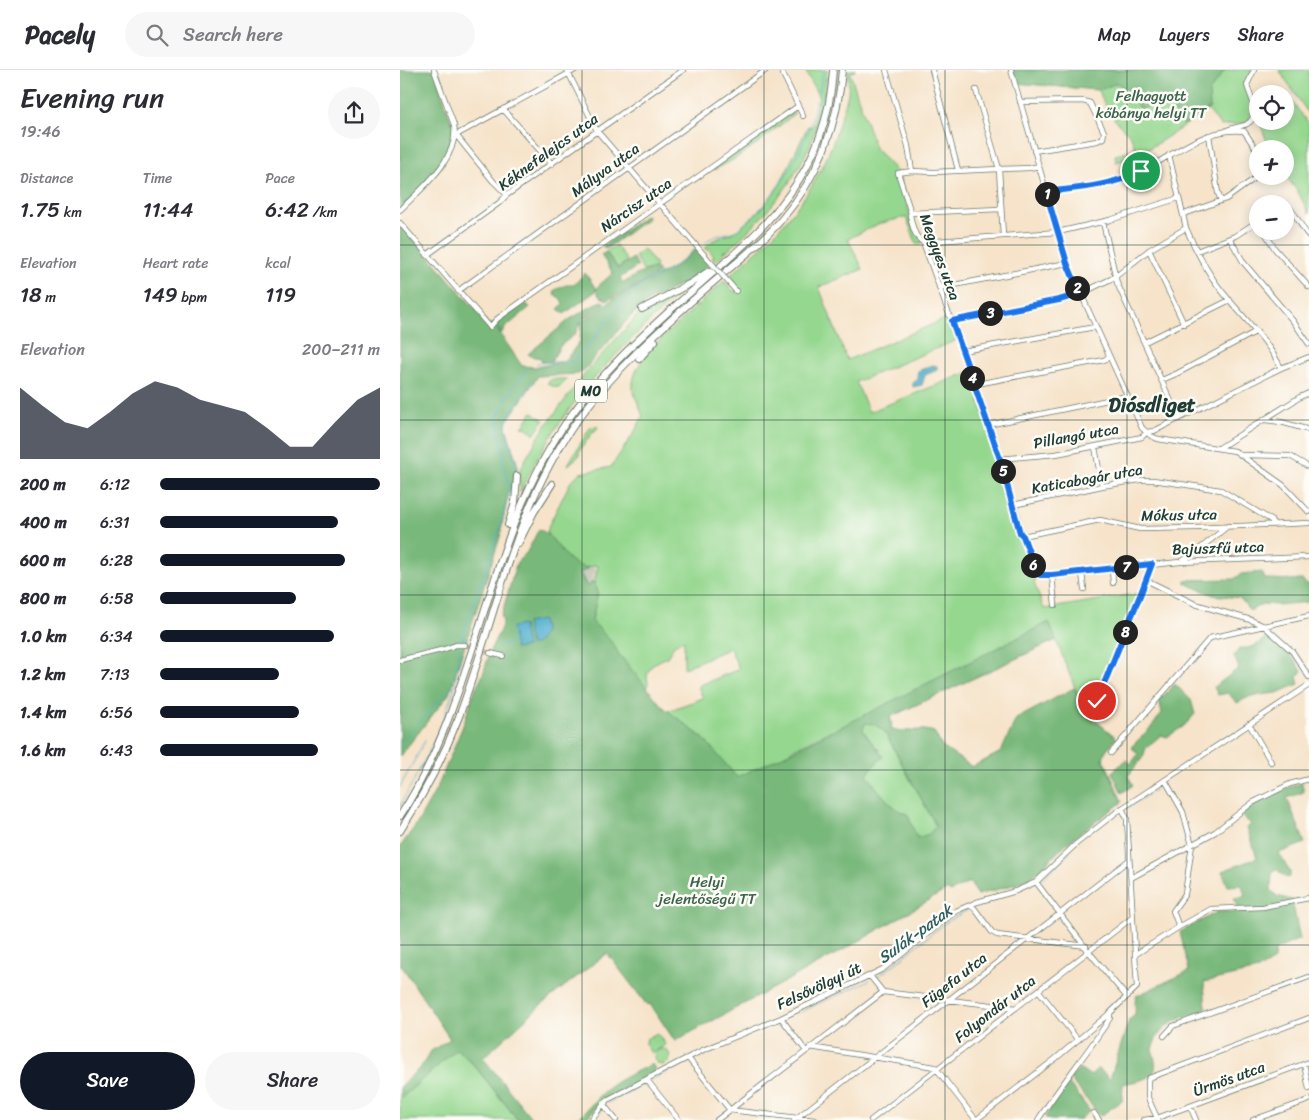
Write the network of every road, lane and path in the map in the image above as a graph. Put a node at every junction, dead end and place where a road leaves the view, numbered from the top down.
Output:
1 (434, 70) edge
2 (575, 70) edge
3 (683, 70) edge
4 (766, 70) edge
5 (781, 70) edge
6 (833, 70) edge
7 (842, 70) edge
8 (886, 70) edge
9 (932, 70) edge
10 (1011, 70) edge
11 (1254, 70) edge
12 (568, 72) edge
13 (976, 90) dead end
14 (1020, 102) junction
15 (798, 106) junction
16 (503, 109) junction
17 (803, 116) dead end
18 (1226, 130) junction
19 (597, 131) junction
20 (456, 135) junction
21 (1209, 135) junction
22 (1250, 140) edge
23 (1034, 151) junction
24 (1169, 155) junction
25 (552, 164) junction
26 (1039, 166) junction
27 (629, 169) junction
28 (999, 169) junction
29 (912, 170) junction
30 (958, 170) junction
31 (1249, 183) edge
32 (1046, 192) junction
33 (507, 195) junction
34 (1179, 198) junction
35 (1221, 201) junction
36 (660, 204) junction
37 (1000, 209) junction
38 (400, 210) edge
39 (1294, 213) edge
40 (912, 214) junction
41 (1184, 214) junction
42 (1103, 222) junction
43 (400, 223) edge
44 (1186, 228) junction
45 (1249, 228) edge
46 (1058, 232) junction
47 (1003, 236) junction
48 (1309, 236) edge
49 (1230, 239) junction
50 (1270, 240) edge
51 (922, 242) junction
52 (1149, 250) junction
53 (1197, 251) junction
54 (428, 254) junction
55 (1067, 263) junction
56 (721, 265) junction
57 (1115, 277) junction
58 (1309, 287) edge
59 (939, 288) junction
60 (458, 291) junction
61 (736, 291) dead end
62 (1080, 294) junction
63 (1230, 300) junction
64 (642, 309) dead end
65 (670, 320) junction
66 (952, 321) junction
67 (1184, 324) junction
68 (1095, 327) junction
69 (1257, 331) junction
70 (1145, 342) junction
71 (1309, 344) edge
72 (962, 351) junction
73 (1109, 357) junction
74 (1309, 357) edge
75 (639, 359) dead end
76 (1281, 368) junction
77 (1162, 380) junction
78 (973, 382) junction
79 (982, 383) junction
80 (976, 390) junction
81 (1309, 394) edge
82 (1127, 396) junction
83 (1179, 419) junction
84 (1265, 420) junction
85 (988, 424) junction
86 (1309, 430) edge
87 (1147, 432) junction
88 (1095, 447) junction
89 (1219, 448) junction
90 (1241, 455) junction
91 (1000, 459) junction
92 (1309, 467) edge
93 (517, 476) dead end
94 (552, 484) dead end
95 (1102, 486) junction
96 (1013, 505) junction
97 (1309, 512) edge
98 (1309, 523) edge
99 (1274, 524) junction
100 (1228, 526) junction
101 (1023, 536) junction
102 (504, 548) junction
103 (1309, 557) edge
104 (1180, 562) junction
105 (508, 563) junction
106 (1152, 564) junction
107 (1112, 568) junction
108 (1082, 573) junction
109 (1038, 574) joint
110 (1052, 575) junction
111 (1146, 580) junction
112 (1113, 583) dead end
113 (1084, 589) dead end
114 (1055, 605) dead end
115 (1309, 616) edge
116 (1264, 626) junction
117 (462, 645) tunnel mouth
118 (490, 653) tunnel mouth
119 (503, 656) dead end
120 (400, 660) edge
121 (1309, 677) edge
122 (1309, 685) edge
123 (1092, 705) dead end
124 (1249, 724) junction
125 (1111, 753) dead end
126 (1271, 762) dead end
127 (1309, 779) edge
128 (1165, 780) junction
129 (1122, 808) junction
130 (400, 816) edge
131 (400, 831) edge
132 (1192, 844) junction
133 (1129, 860) junction
134 (1131, 878) junction
135 (1036, 882) junction
136 (1309, 898) edge
137 (972, 905) junction
138 (1061, 913) junction
139 (1133, 917) junction
140 (1179, 927) junction
141 (1027, 939) junction
142 (1086, 946) junction
143 (1089, 952) junction
144 (1136, 954) junction
145 (870, 976) junction
146 (1309, 977) edge
147 (1039, 991) junction
148 (883, 992) junction
149 (1126, 996) junction
150 (951, 999) junction
151 (1016, 1008) junction
152 (1110, 1013) junction
153 (781, 1018) junction
154 (1309, 1018) edge
155 (1164, 1036) dead end
156 (1078, 1040) junction
157 (808, 1049) junction
158 (875, 1057) junction
159 (688, 1058) junction
160 (1307, 1063) edge
161 (938, 1069) junction
162 (647, 1080) junction
163 (1309, 1089) edge
164 (1309, 1100) edge
165 (603, 1104) junction
166 (1190, 1106) junction
167 (730, 1110) junction
168 (1094, 1113) dead end
169 (796, 1119) edge
170 (1158, 1119) edge
171 (591, 1120) edge
172 (616, 1120) edge
173 (679, 1120) edge
174 (717, 1120) edge
175 (815, 1120) edge
176 (871, 1120) edge
177 (976, 1120) edge
178 (1038, 1120) edge
179 (1099, 1120) edge
180 (1144, 1120) edge
181 (1196, 1120) edge
182 (1253, 1120) edge

1 - 20 street
2 - 12 street
3 - 19 street, Kéknefelejcs utca
4 - 27 street, Mályva utca
5 - 15 street
6 - 56 highway, M0
7 - 65 highway, M0
8 - 29 street
9 - 30 street
10 - 14 street
11 - 18 street
12 - 16 street
12 - 19 street
13 - 28 street
14 - 23 street
14 - 23 street
15 - 17 street
15 - 36 street, Nárcisz utca
16 - 20 street
16 - 25 street
18 - 21 street
18 - 22 street
19 - 25 street, Kéknefelejcs utca
19 - 27 street
20 - 33 street
20 - 38 street
21 - 24 street
21 - 35 street
23 - 26 street
24 - 32 street
24 - 34 street
25 - 33 street, Kéknefelejcs utca
26 - 28 street
26 - 32 street
27 - 36 street
27 - 60 street, Mályva utca
28 - 30 street
28 - 37 street
29 - 30 street
29 - 40 street, Meggyes utca
31 - 35 street
32 - 46 street
33 - 54 street, Kéknefelejcs utca
34 - 41 street
34 - 42 street
35 - 41 street
36 - 60 street, Nárcisz utca
36 - 61 street, bridge
37 - 40 street
37 - 47 street
39 - 48 street
40 - 51 street, Meggyes utca
41 - 44 street
42 - 46 street
42 - 57 street
43 - 54 street
44 - 52 street
44 - 53 street
45 - 49 street
46 - 47 street
46 - 55 street
47 - 51 street
49 - 53 street
49 - 71 street
50 - 58 street
51 - 59 street, Meggyes utca
52 - 57 street
52 - 67 street
53 - 63 street
54 - 60 street
55 - 59 street
55 - 62 street
56 - 64 highway
56 - 102 highway, M0
57 - 62 street
57 - 70 street
59 - 66 street, Meggyes utca
62 - 66 street
62 - 68 street
63 - 67 street
63 - 69 street
65 - 75 highway
65 - 105 highway, M0
66 - 72 street, Meggyes utca
67 - 70 street
68 - 72 street
68 - 73 street
69 - 76 street
69 - 77 street
70 - 77 street
72 - 78 street, Meggyes utca
73 - 79 street
73 - 82 street
74 - 76 street, Pillangó utca
76 - 83 street, Pillangó utca
77 - 83 street
78 - 79 street
78 - 80 street, Meggyes utca
79 - 80 street
80 - 85 street, Meggyes utca
81 - 84 street
82 - 85 street
82 - 87 street
83 - 87 street, Pillangó utca
84 - 86 street
84 - 89 street
85 - 91 street, Meggyes utca
87 - 88 street, Pillangó utca
87 - 89 street
88 - 91 street, Pillangó utca
88 - 95 street
89 - 90 street
90 - 92 street
90 - 97 street
91 - 96 street, Meggyes utca
93 - 102 highway
94 - 105 highway
95 - 96 street, Katicabogár utca
95 - 99 street, Katicabogár utca
96 - 101 street, Meggyes utca
98 - 99 street, Mókus utca
99 - 100 street, Mókus utca
100 - 101 street, Mókus utca
100 - 104 street
101 - 109 street, Meggyes utca
102 - 130 highway, M0
103 - 104 street, Bajuszfű utca
104 - 106 street, Bajuszfű utca
105 - 131 highway, M0
106 - 107 street, Bajuszfű utca
106 - 111 street
107 - 108 street, Bajuszfű utca
107 - 112 street
108 - 110 street, Bajuszfű utca
108 - 113 street
109 - 110 street, Bajuszfű utca
110 - 114 street
111 - 116 street
111 - 123 street
115 - 116 street
116 - 121 street
116 - 125 street
117 - 120 street
118 - 119 street
122 - 124 street, Felsővölgyi út
124 - 126 street
124 - 128 street, Felsővölgyi út
127 - 132 street
128 - 129 street, Felsővölgyi út
128 - 132 street
129 - 133 street
129 - 135 street, Felsővölgyi út
132 - 134 street
132 - 140 street
133 - 134 street
133 - 138 street, Fügefa utca
134 - 139 street
135 - 137 street, Felsővölgyi út
135 - 138 street
136 - 140 street
137 - 141 street
137 - 145 street, Felsővölgyi út
138 - 141 street, Fügefa utca
138 - 142 street
139 - 143 street, Folyondár utca
139 - 144 street
140 - 144 street
141 - 142 street
141 - 150 street, Fügefa utca
142 - 143 street
143 - 147 street, Folyondár utca
143 - 149 street
144 - 149 street
145 - 148 street
145 - 153 street, Felsővölgyi út
146 - 155 street
147 - 151 street, Folyondár utca
147 - 156 street
148 - 150 street
148 - 157 street
149 - 152 street
150 - 151 street
150 - 158 street, Fügefa utca
151 - 161 street, Folyondár utca
152 - 156 street
152 - 178 street
153 - 157 street
153 - 159 street, Felsővölgyi út
154 - 170 street
156 - 177 street
157 - 158 street
157 - 167 street
158 - 161 street
158 - 169 street, Fügefa utca
159 - 162 street, Felsővölgyi út
159 - 167 street
160 - 163 street
160 - 166 street, Ürmös utca
161 - 176 street, Folyondár utca
161 - 177 street
162 - 165 street, Felsővölgyi út
162 - 173 street
164 - 182 street
165 - 171 street, Felsővölgyi út
165 - 172 street
166 - 170 street, Ürmös utca
166 - 181 street
167 - 169 street
167 - 174 street
168 - 179 street
169 - 175 street
170 - 180 street, Ürmös utca

